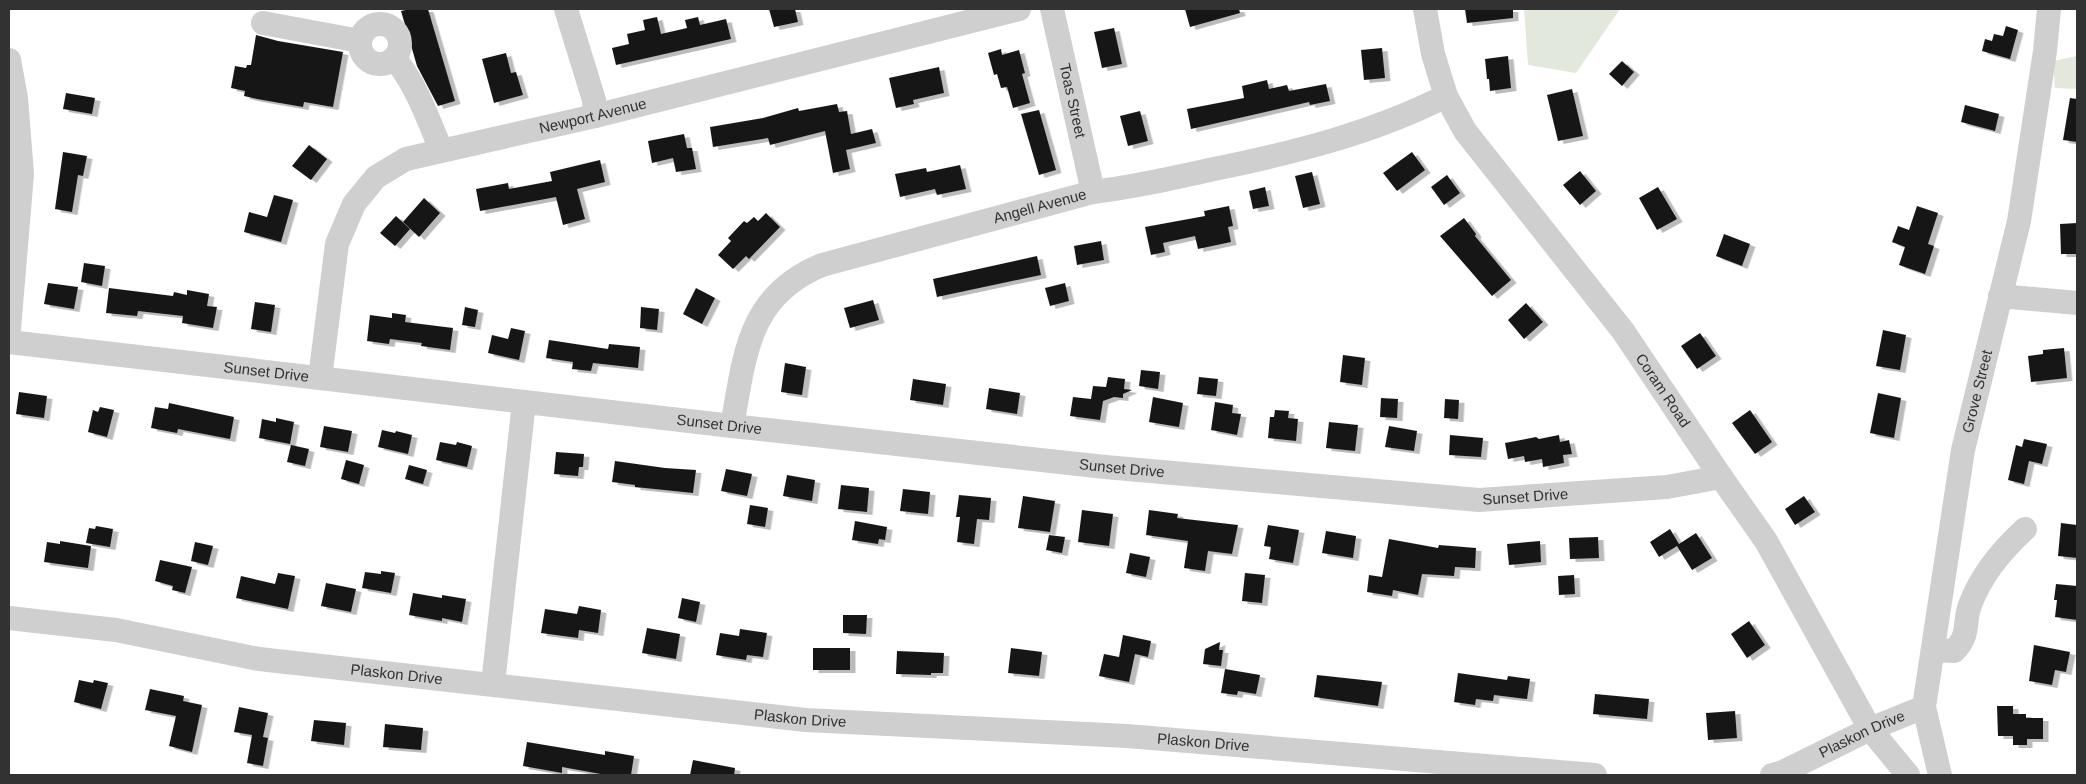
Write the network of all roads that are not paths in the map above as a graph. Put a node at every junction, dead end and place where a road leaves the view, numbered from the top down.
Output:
1 (566, 9) edge
2 (1019, 9) edge
3 (1052, 9) edge
4 (1425, 9) edge
5 (2049, 9) edge
6 (263, 23) dead end
7 (360, 41) junction
8 (394, 58) junction
9 (9, 60) edge
10 (1446, 96) junction
11 (595, 116) junction
12 (441, 150) junction
13 (1094, 192) junction
14 (2000, 296) junction
15 (2077, 303) edge
16 (9, 329) edge
17 (9, 342) edge
18 (320, 378) junction
19 (524, 402) junction
20 (732, 426) junction
21 (1720, 477) junction
22 (2025, 529) dead end
23 (9, 618) edge
24 (1933, 650) junction
25 (493, 684) junction
26 (1924, 707) junction
27 (1870, 729) junction
28 (1595, 775) edge
29 (1772, 775) edge
30 (1908, 775) edge
31 (1940, 775) edge

1 - 11 street
2 - 11 street, Newport Avenue
3 - 13 street, Toas Street
4 - 10 street, Coram Road
5 - 14 street, Grove Street
6 - 7 street
7 - 8 street
7 - 8 street
8 - 12 street
9 - 16 street
10 - 13 street, Angell Avenue
10 - 21 street, Coram Road
11 - 12 street, Newport Avenue
12 - 18 street, Newport Avenue
13 - 20 street, Angell Avenue
14 - 15 street
14 - 24 street, Grove Street
17 - 18 street, Sunset Drive
18 - 19 street, Sunset Drive
19 - 20 street, Sunset Drive
19 - 25 street
20 - 21 street, Sunset Drive
21 - 27 street, Coram Road
22 - 24 street
23 - 25 street, Plaskon Drive
24 - 26 street, Grove Street
25 - 28 street, Plaskon Drive
26 - 27 street, Plaskon Drive
26 - 31 street, Grove Street
27 - 29 street, Plaskon Drive
27 - 30 street, Coram Road

